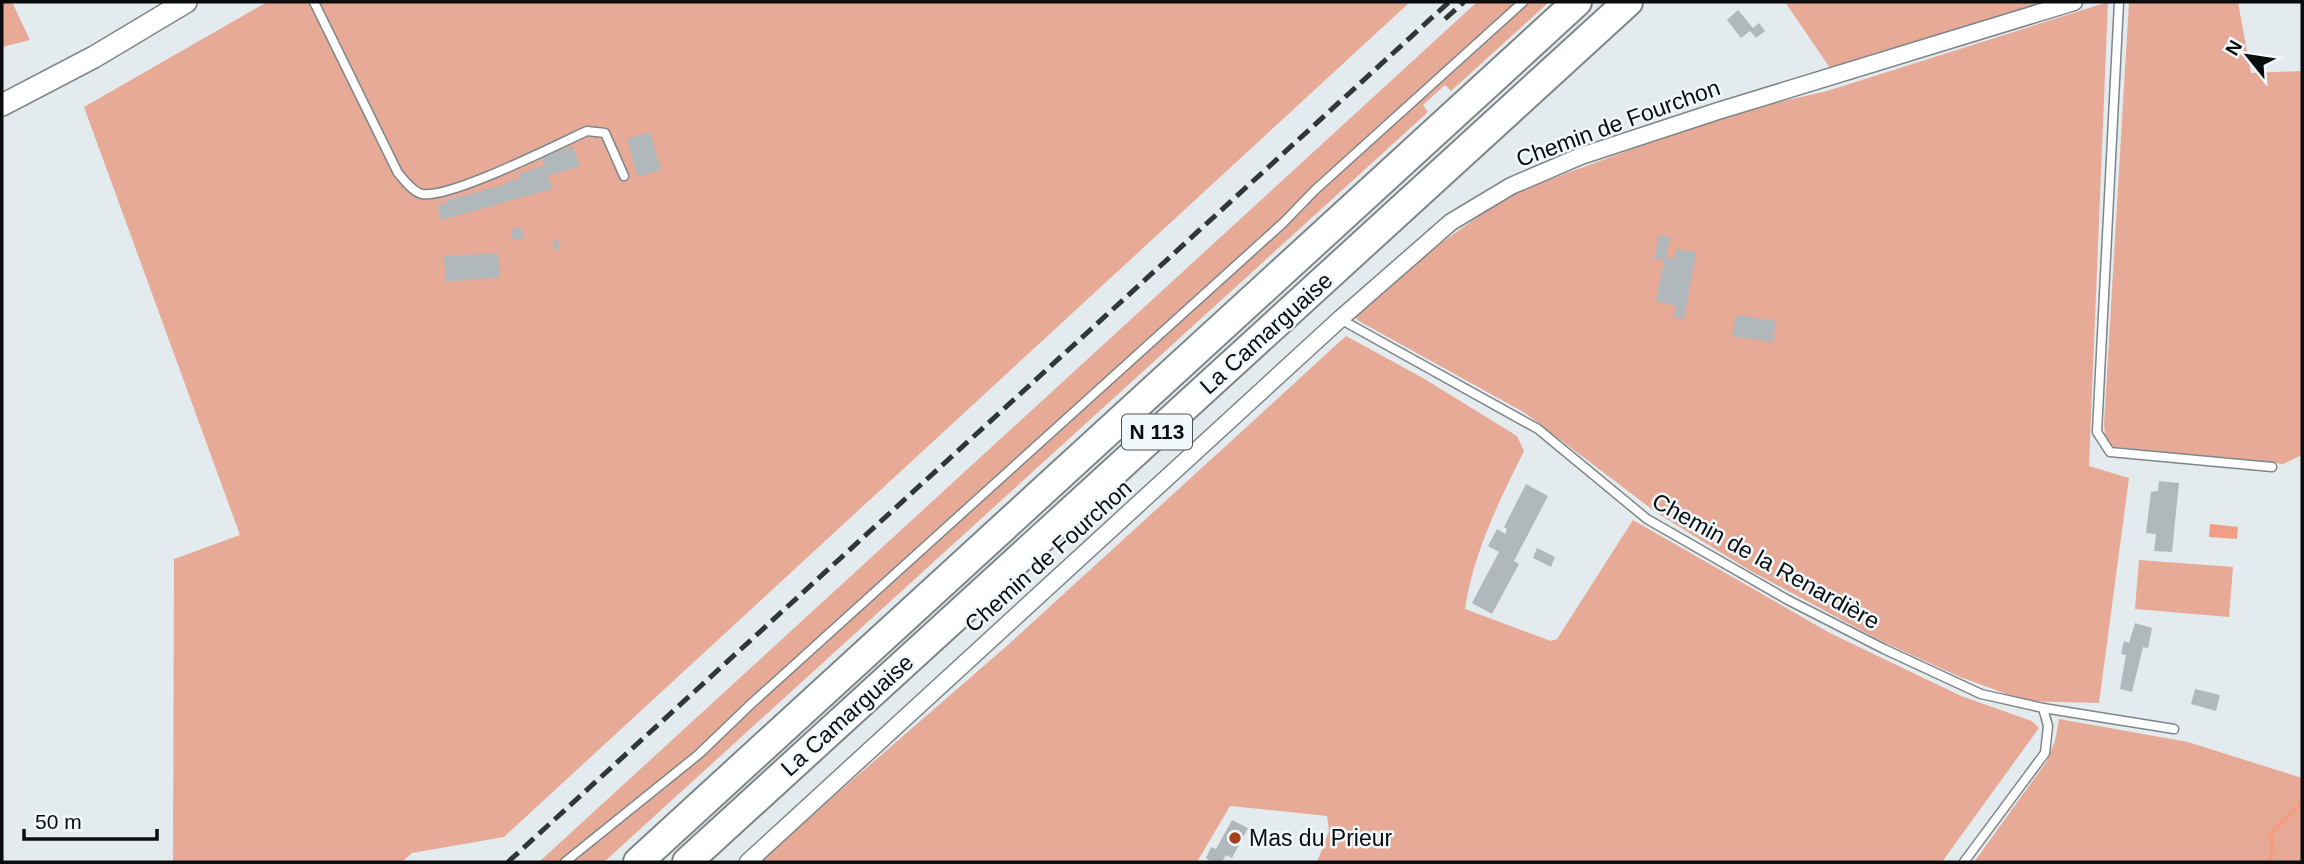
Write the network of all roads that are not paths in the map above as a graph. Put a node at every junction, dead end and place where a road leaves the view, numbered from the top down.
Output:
1 (186, 2) edge
2 (314, 2) edge
3 (1523, 2) edge
4 (1577, 2) edge
5 (1628, 2) edge
6 (2074, 2) edge
7 (2119, 2) edge
8 (2, 105) edge
9 (624, 176) dead end
10 (1340, 319) junction
11 (2272, 467) dead end
12 (2043, 709) junction
13 (2174, 729) dead end
14 (565, 862) edge
15 (638, 862) edge
16 (687, 862) edge
17 (748, 862) edge
18 (1964, 862) edge

1 - 8 main road
2 - 9 lane
3 - 14 lane
4 - 15 highway, La Camarguaise / N 113
5 - 16 highway, La Camarguaise / N 113
6 - 10 street, Chemin de Fourchon
7 - 11 lane
10 - 12 lane, Chemin de la Renardière
10 - 17 street, Chemin de Fourchon
12 - 13 lane, Chemin de la Renardière
12 - 18 lane

